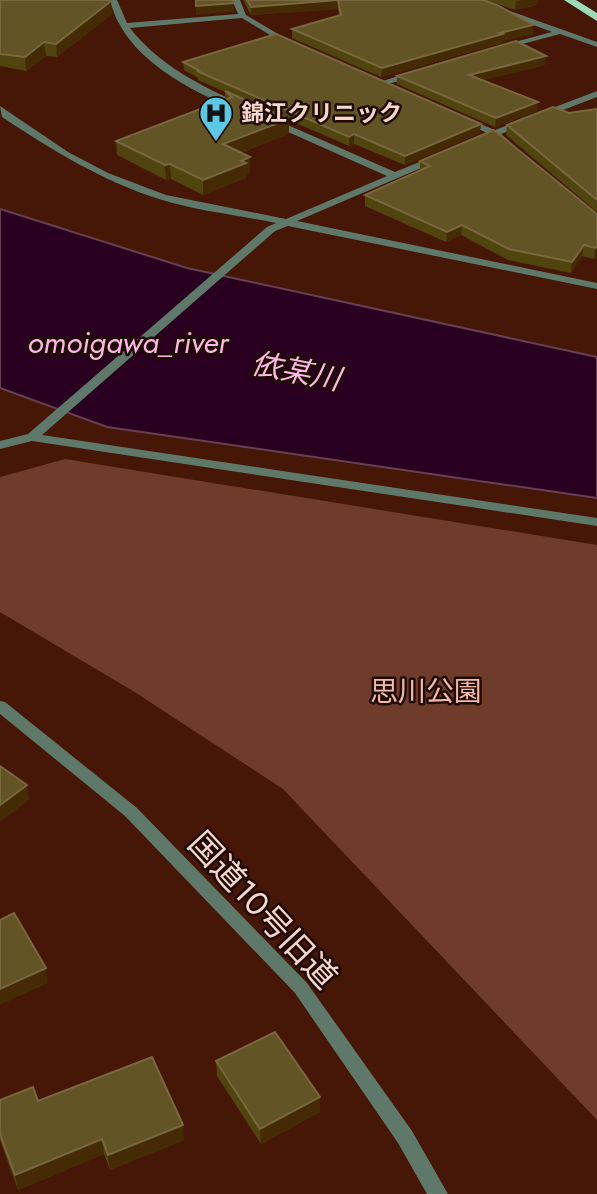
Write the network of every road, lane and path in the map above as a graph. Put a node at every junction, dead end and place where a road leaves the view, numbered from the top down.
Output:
1 (113, 0) edge
2 (236, 0) edge
3 (472, 0) edge
4 (569, 0) edge
5 (243, 16) junction
6 (597, 18) edge
7 (124, 26) junction
8 (563, 31) junction
9 (597, 45) edge
10 (295, 47) edge
11 (497, 50) edge
12 (417, 73) edge
13 (366, 79) edge
14 (378, 84) junction
15 (389, 89) edge
16 (597, 94) edge
17 (0, 109) edge
18 (448, 114) edge
19 (495, 133) junction
20 (482, 138) edge
21 (515, 150) edge
22 (445, 155) edge
23 (395, 176) junction
24 (282, 223) junction
25 (597, 286) edge
26 (36, 432) junction
27 (0, 445) edge
28 (597, 522) edge
29 (0, 706) edge
30 (438, 1194) edge

1 - 7 street
2 - 5 street
3 - 8 street
4 - 6 highway
5 - 7 street
5 - 10 street
7 - 23 street
8 - 9 street
8 - 11 street
12 - 14 street
13 - 14 street
14 - 15 street
16 - 19 street
17 - 24 street
18 - 19 street
19 - 20 street
19 - 21 street
22 - 23 street
23 - 24 street
24 - 25 street
24 - 26 street
26 - 27 street
26 - 28 street
29 - 30 street, 国道10号旧道

